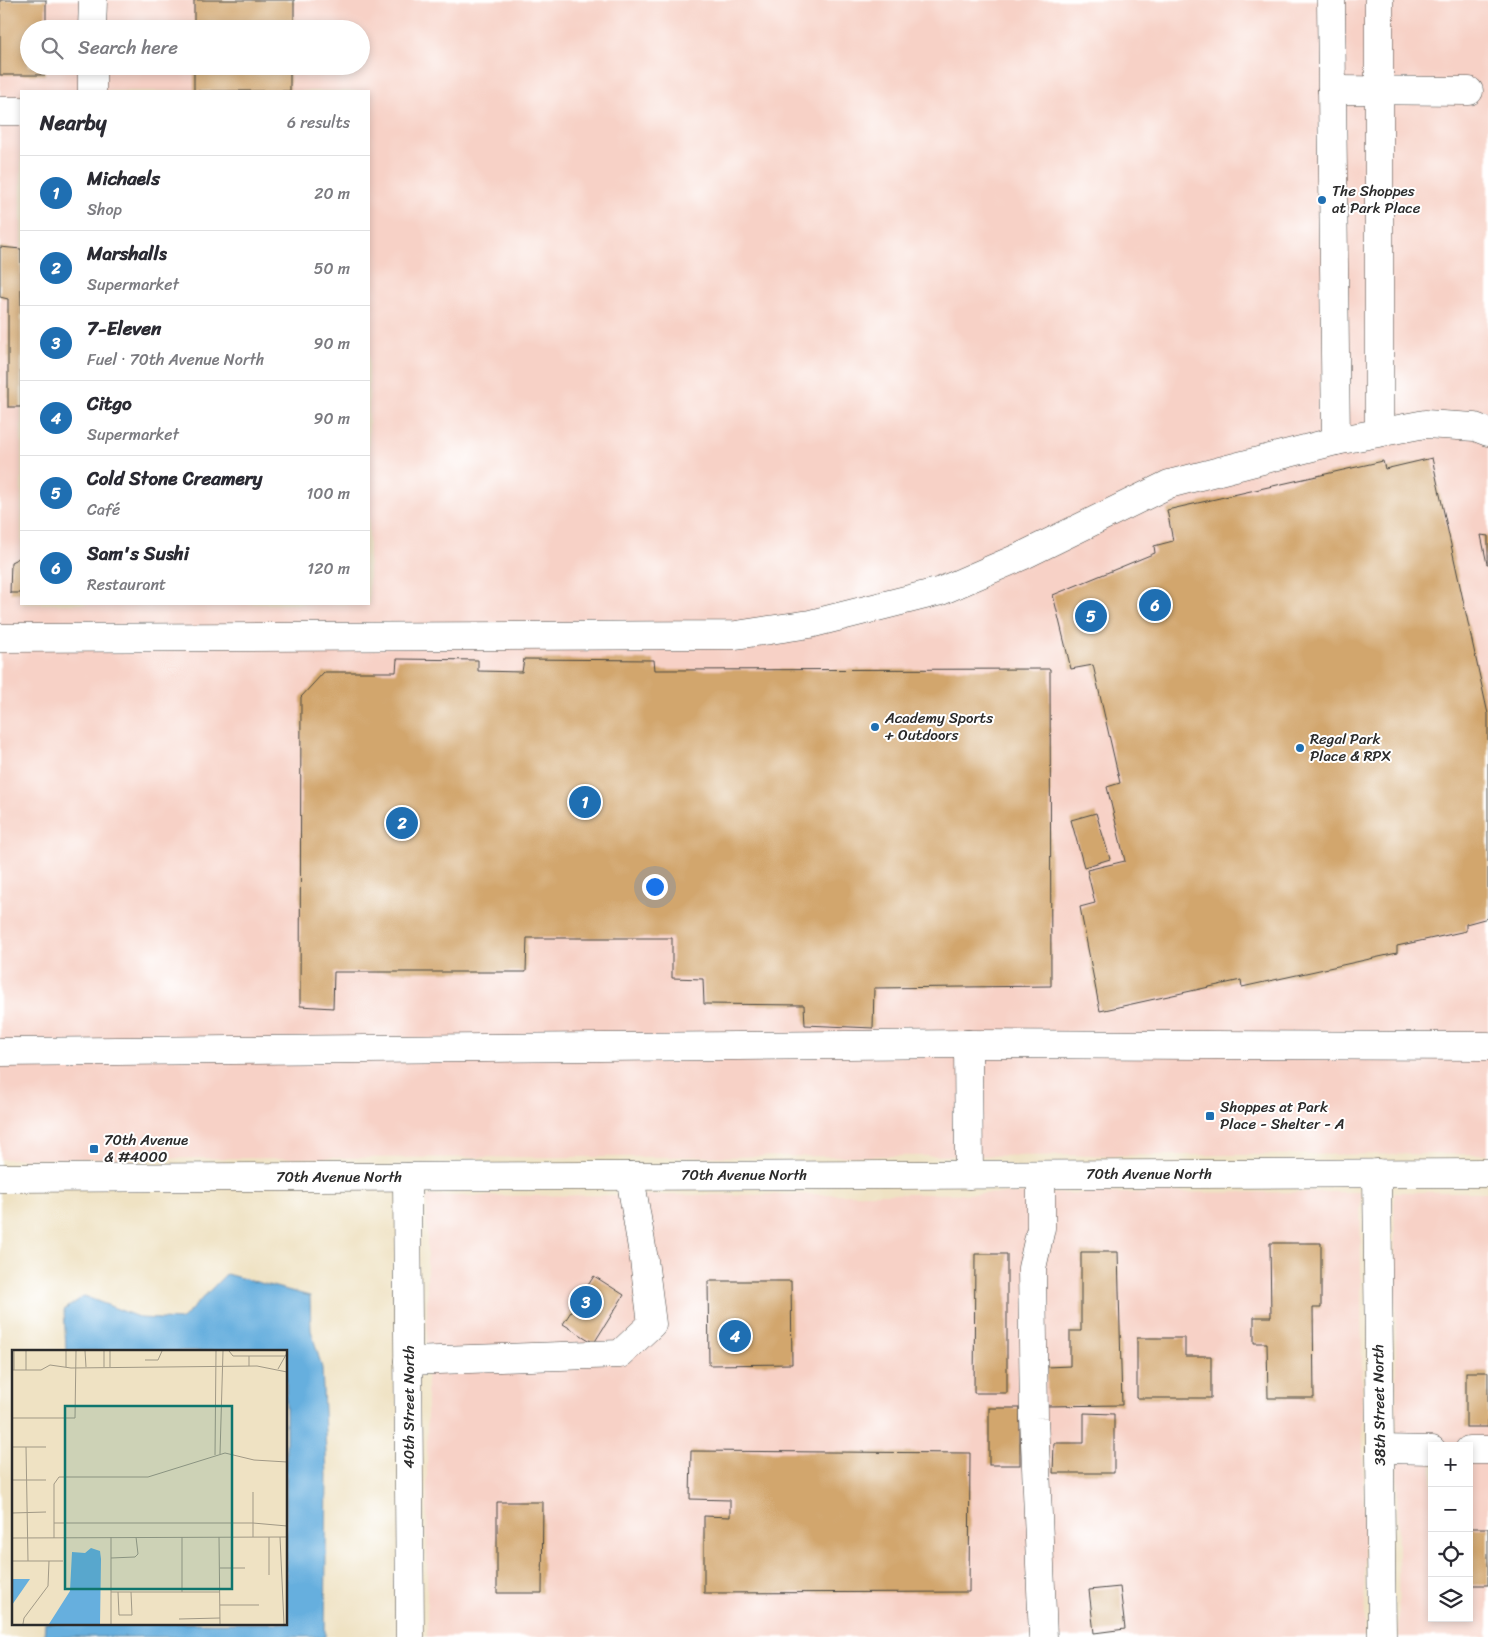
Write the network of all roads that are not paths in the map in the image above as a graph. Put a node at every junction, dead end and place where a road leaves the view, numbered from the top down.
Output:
1 (93, 0) edge
2 (1331, 0) edge
3 (1379, 0) edge
4 (92, 20) edge
5 (92, 75) edge
6 (92, 90) edge
7 (1332, 90) junction
8 (1379, 91) junction
9 (1469, 91) dead end
10 (0, 111) edge
11 (20, 111) edge
12 (1379, 432) junction
13 (1488, 432) edge
14 (1336, 441) junction
15 (0, 638) edge
16 (968, 1044) junction
17 (1488, 1046) edge
18 (0, 1052) edge
19 (1377, 1173) junction
20 (1488, 1173) edge
21 (969, 1174) junction
22 (1041, 1174) junction
23 (630, 1176) junction
24 (407, 1177) junction
25 (0, 1178) edge
26 (408, 1361) junction
27 (1380, 1449) junction
28 (1428, 1450) edge
29 (1473, 1450) edge
30 (1488, 1450) edge
31 (410, 1637) edge
32 (1043, 1637) edge
33 (1382, 1637) edge

1 - 4 street
2 - 7 street
3 - 8 street
5 - 6 street
7 - 8 street
7 - 14 street
8 - 9 street
8 - 12 street
10 - 11 street
12 - 13 street
12 - 14 street
14 - 15 street
16 - 17 street
16 - 18 street
16 - 21 street
19 - 20 street, 70th Avenue North
19 - 22 street, 70th Avenue North
19 - 27 street, 38th Street North
21 - 22 street, 70th Avenue North
21 - 23 street, 70th Avenue North
22 - 32 street
23 - 24 street, 70th Avenue North
23 - 26 street
24 - 25 street, 70th Avenue North
24 - 26 street, 40th Street North
26 - 31 street, 40th Street North
27 - 28 street
27 - 33 street, 38th Street North
29 - 30 street

